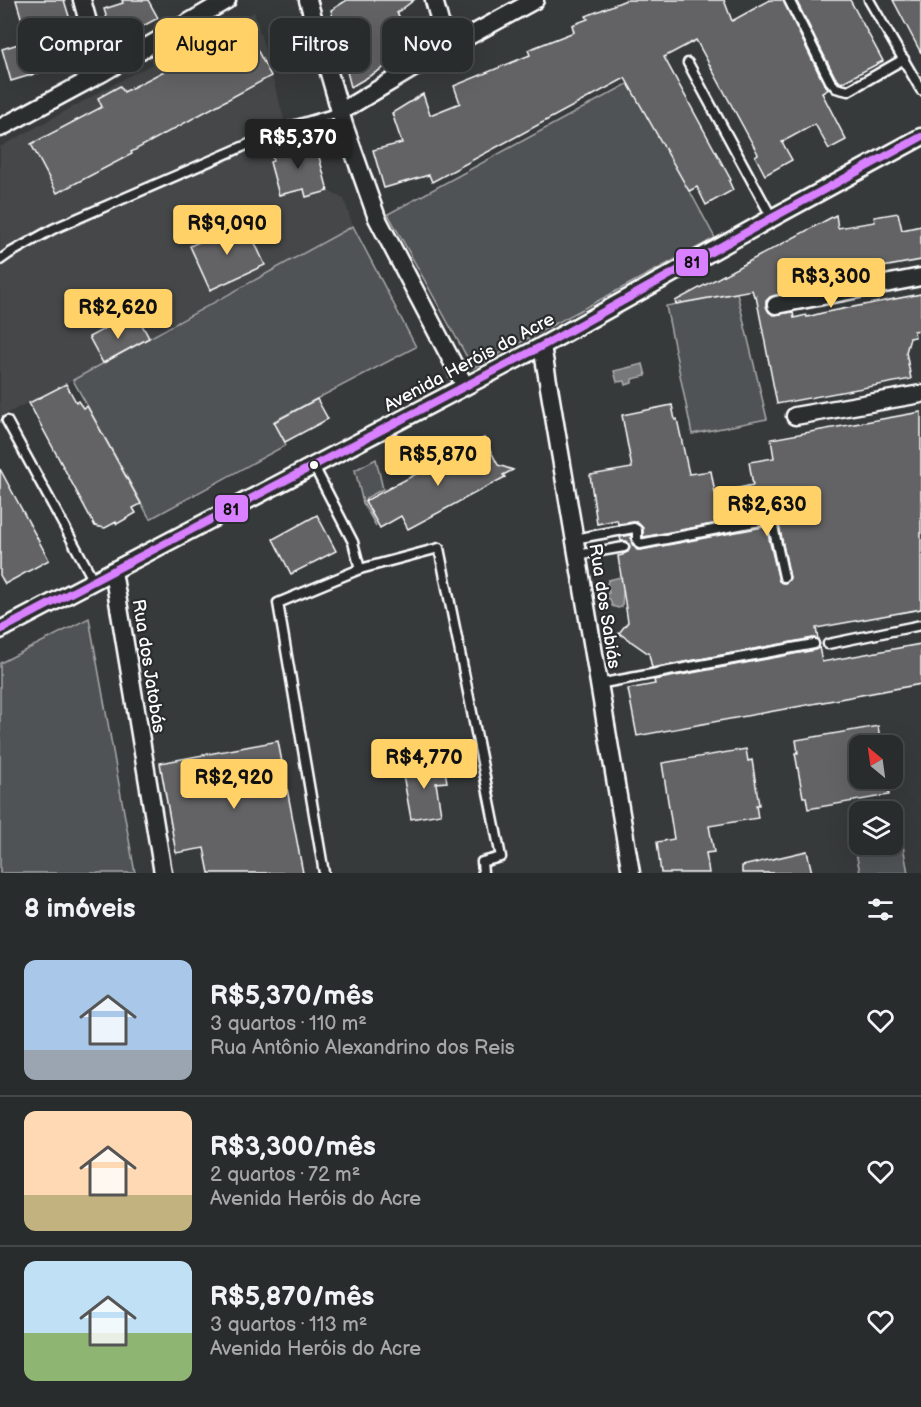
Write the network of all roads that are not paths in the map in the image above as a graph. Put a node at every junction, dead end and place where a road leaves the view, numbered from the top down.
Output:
1 (82, 0) edge
2 (227, 0) edge
3 (308, 0) edge
4 (434, 0) edge
5 (535, 0) edge
6 (789, 0) edge
7 (869, 0) edge
8 (439, 18) edge
9 (473, 34) edge
10 (904, 59) junction
11 (688, 63) dead end
12 (407, 72) edge
13 (102, 73) junction
14 (921, 90) edge
15 (340, 112) junction
16 (0, 128) edge
17 (921, 137) edge
18 (772, 218) junction
19 (0, 260) edge
20 (921, 277) edge
21 (776, 305) dead end
22 (542, 346) junction
23 (465, 386) junction
24 (921, 394) edge
25 (795, 416) dead end
26 (7, 421) dead end
27 (315, 465) junction
28 (598, 535) junction
29 (576, 547) junction
30 (624, 547) dead end
31 (601, 551) junction
32 (360, 569) junction
33 (113, 571) junction
34 (784, 577) dead end
35 (94, 581) junction
36 (921, 626) edge
37 (0, 630) edge
38 (814, 644) dead end
39 (828, 644) dead end
40 (598, 684) junction
41 (163, 873) edge
42 (324, 873) edge
43 (483, 873) edge
44 (630, 873) edge

1 - 13 street
2 - 13 street
3 - 15 street
4 - 8 street
5 - 9 street
6 - 10 lane
7 - 10 lane
10 - 14 lane
11 - 18 lane
12 - 15 street
13 - 16 street
15 - 19 lane
15 - 23 street
17 - 18 street, Avenida Heróis do Acre
18 - 22 street, Avenida Heróis do Acre
20 - 21 street
22 - 23 street, Avenida Heróis do Acre
22 - 29 street, Rua dos Sabiás
23 - 27 street, Avenida Heróis do Acre
24 - 25 street
26 - 35 lane
27 - 32 lane
27 - 33 street, Avenida Heróis do Acre
28 - 29 lane
28 - 31 lane
28 - 34 lane
29 - 31 lane
29 - 40 street, Rua dos Sabiás
30 - 31 lane
32 - 42 lane
32 - 43 lane
33 - 35 street, Avenida Heróis do Acre
33 - 41 street, Rua dos Jatobás
35 - 37 street, Avenida Heróis do Acre
36 - 39 lane
38 - 40 lane
40 - 44 street, Rua dos Sabiás

